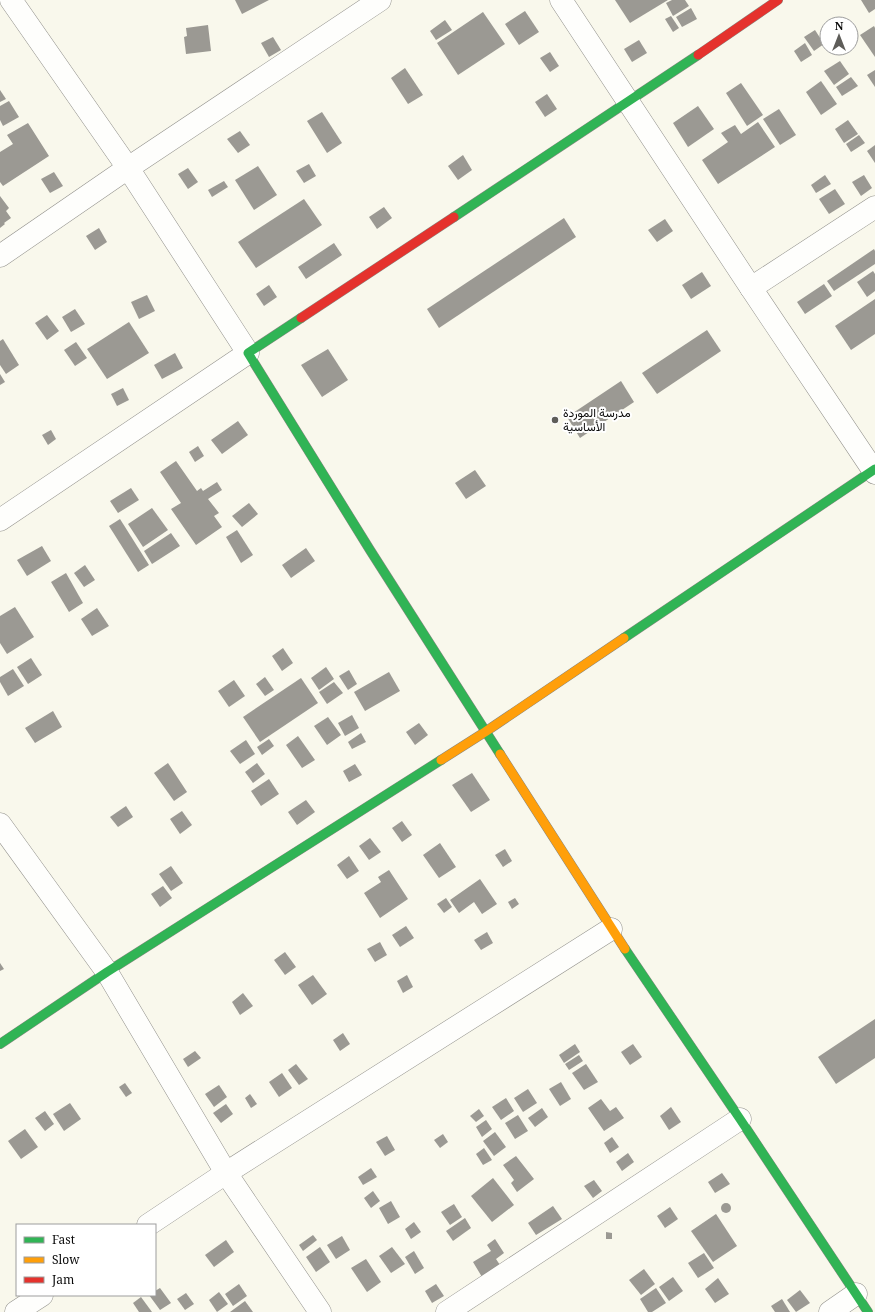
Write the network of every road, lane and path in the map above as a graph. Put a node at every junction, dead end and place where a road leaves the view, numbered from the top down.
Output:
1 (10, 0) edge
2 (380, 0) edge
3 (561, 0) edge
4 (778, 0) edge
5 (628, 102) junction
6 (128, 168) junction
7 (875, 207) edge
8 (0, 256) edge
9 (751, 288) junction
10 (248, 353) junction
11 (874, 471) edge
12 (0, 520) edge
13 (485, 732) junction
14 (0, 824) edge
15 (611, 929) junction
16 (107, 972) junction
17 (0, 1044) edge
18 (740, 1119) junction
19 (226, 1173) junction
20 (150, 1224) edge
21 (856, 1294) junction
22 (40, 1296) edge
23 (16, 1312) edge
24 (320, 1312) edge
25 (446, 1312) edge
26 (830, 1312) edge
27 (868, 1312) edge

1 - 6 street
2 - 6 street
3 - 5 street
4 - 5 main road
5 - 9 street
5 - 10 main road
6 - 8 street
6 - 10 street
7 - 9 street
9 - 11 street
10 - 12 street
10 - 13 main road
11 - 13 main road
13 - 15 main road
13 - 16 main road
14 - 16 street
15 - 18 main road
15 - 19 street
16 - 17 main road
16 - 19 street
18 - 21 main road
18 - 25 street
19 - 20 street
19 - 24 street
21 - 26 street
21 - 27 main road
22 - 23 street

